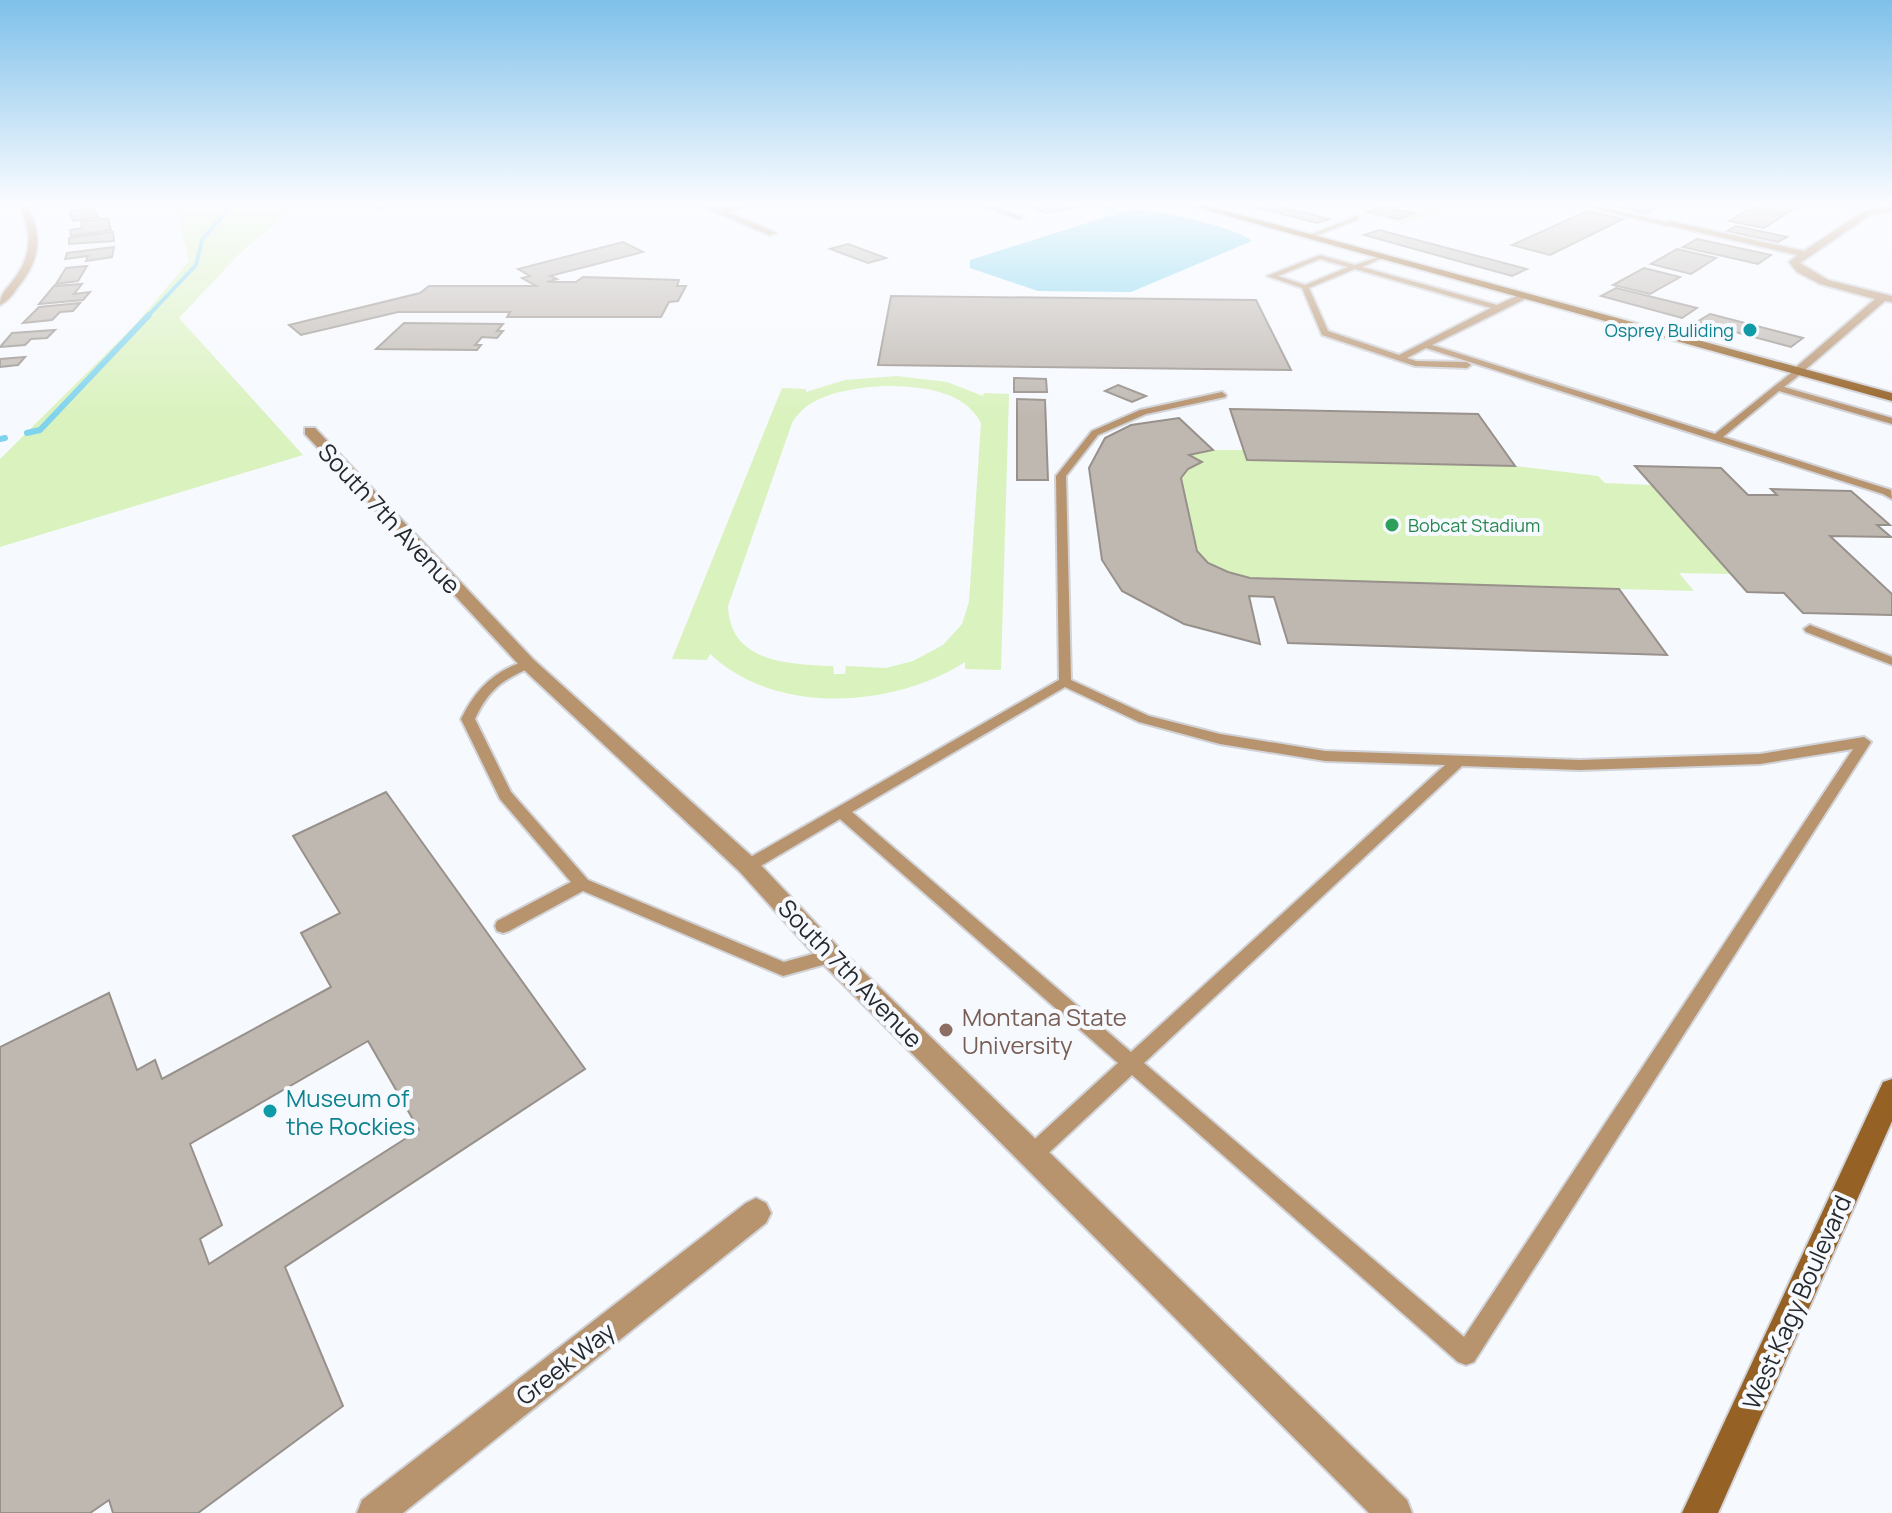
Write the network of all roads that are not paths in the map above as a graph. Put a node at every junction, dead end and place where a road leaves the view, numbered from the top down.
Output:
1 (20, 275) edge
2 (1275, 275) edge
3 (1335, 275) edge
4 (1381, 275) edge
5 (1445, 275) edge
6 (1807, 275) edge
7 (1305, 287) junction
8 (1524, 296) junction
9 (1888, 298) edge
10 (0, 302) edge
11 (1498, 308) junction
12 (1424, 345) junction
13 (1400, 358) junction
14 (1487, 366) junction
15 (1799, 371) junction
16 (1778, 388) junction
17 (1222, 395) dead end
18 (1892, 397) edge
19 (1892, 421) edge
20 (310, 431) dead end
21 (1717, 437) junction
22 (1892, 496) edge
23 (1810, 629) dead end
24 (1892, 661) edge
25 (528, 664) junction
26 (1065, 682) junction
27 (1458, 761) junction
28 (843, 813) junction
29 (748, 866) junction
30 (582, 884) junction
31 (503, 926) dead end
32 (831, 956) junction
33 (1132, 1064) junction
34 (1892, 1091) edge
35 (1032, 1155) junction
36 (756, 1213) dead end
37 (375, 1513) edge
38 (1394, 1513) edge
39 (1700, 1513) edge

1 - 10 street
2 - 7 lane
3 - 7 lane
4 - 11 lane
5 - 8 street
6 - 9 street
7 - 13 lane
8 - 11 lane
8 - 15 street
9 - 15 street
11 - 12 lane
12 - 13 lane
12 - 14 lane
13 - 14 lane
14 - 21 lane
15 - 16 lane
15 - 18 street
16 - 19 lane
16 - 21 lane
17 - 26 lane
20 - 25 street, South 7th Avenue
21 - 22 lane
23 - 24 lane
25 - 29 street, South 7th Avenue
25 - 30 lane
26 - 27 lane
26 - 28 lane
27 - 33 lane
27 - 33 lane
28 - 29 lane
28 - 33 lane
29 - 32 street, South 7th Avenue
30 - 31 lane
30 - 32 lane
32 - 35 street, South 7th Avenue
33 - 35 lane
34 - 39 street, West Kagy Boulevard
35 - 38 street, South 7th Avenue
36 - 37 street, Greek Way

